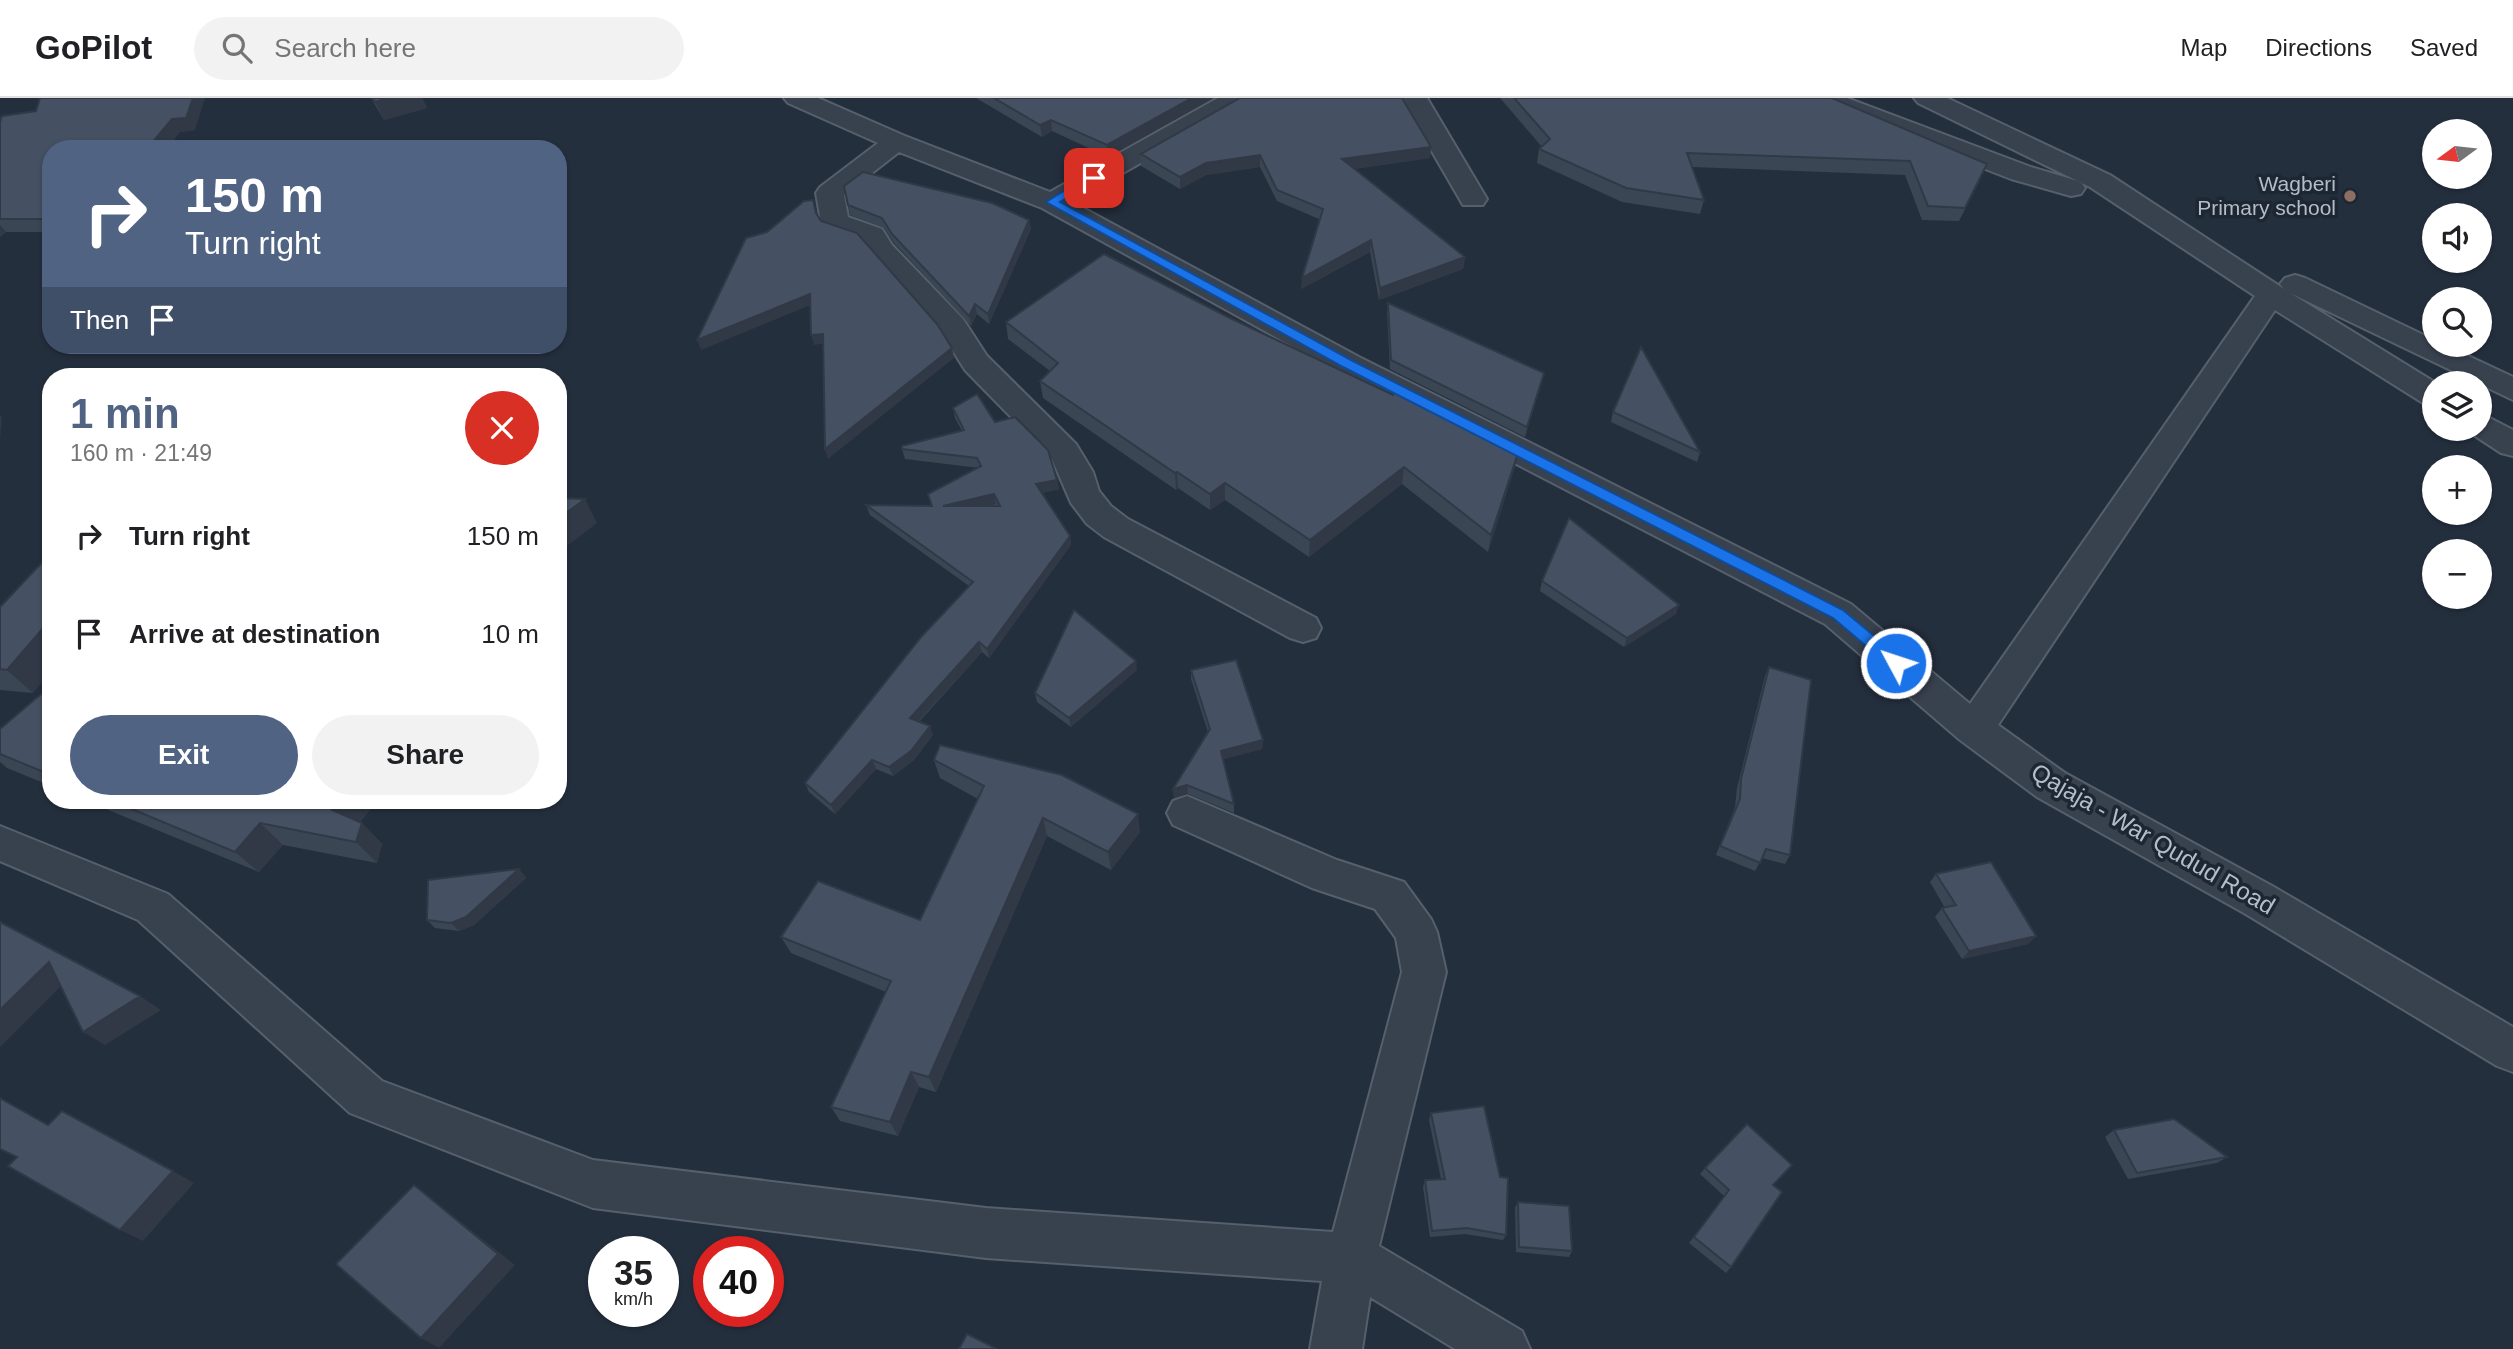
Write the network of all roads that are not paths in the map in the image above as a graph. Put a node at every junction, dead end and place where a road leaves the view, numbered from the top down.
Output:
1 (797, 98) edge
2 (1237, 98) edge
3 (1414, 98) edge
4 (1824, 98) edge
5 (1927, 98) edge
6 (896, 142) junction
7 (2105, 184) junction
8 (1473, 199) dead end
9 (1052, 202) junction
10 (2271, 294) junction
11 (2422, 388) edge
12 (2513, 390) edge
13 (2492, 432) edge
14 (2513, 445) edge
15 (1303, 628) dead end
16 (1974, 729) junction
17 (1187, 813) dead end
18 (0, 843) edge
19 (2513, 1051) edge
20 (1350, 1258) junction
21 (1336, 1349) edge
22 (1504, 1349) edge

1 - 6 street, Qajaja - War Qudud Road
2 - 9 street
3 - 8 street
4 - 7 street
5 - 7 street
6 - 9 street, Qajaja - War Qudud Road
6 - 15 street
7 - 10 street
7 - 12 street
9 - 16 street, Qajaja - War Qudud Road
10 - 11 street
10 - 16 street
13 - 14 street
16 - 19 street, Qajaja - War Qudud Road
17 - 20 street
18 - 20 street
20 - 21 street
20 - 22 street

